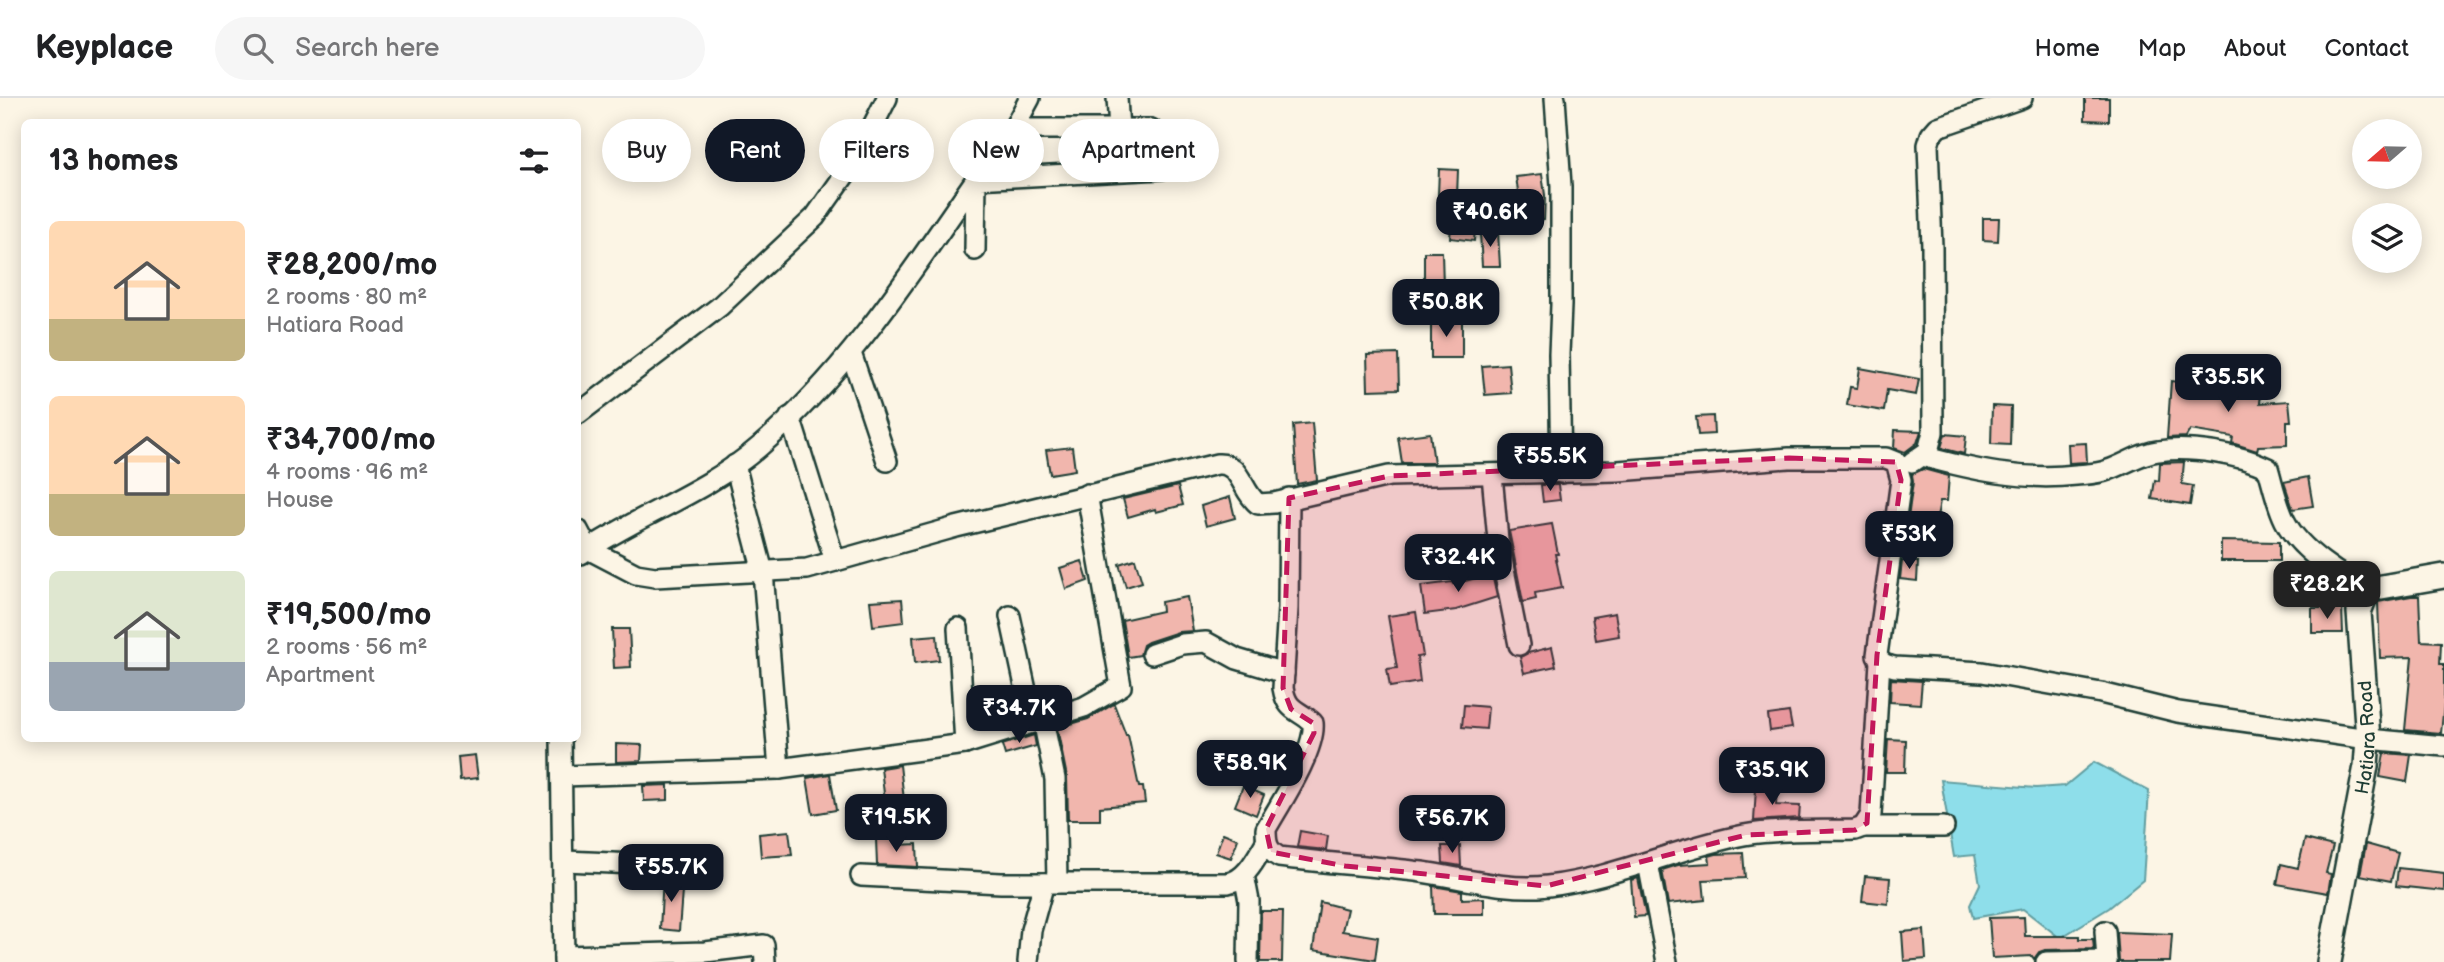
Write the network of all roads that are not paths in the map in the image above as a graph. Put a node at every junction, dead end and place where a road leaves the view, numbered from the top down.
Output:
1 (887, 98) edge
2 (1030, 98) edge
3 (1117, 98) edge
4 (1555, 98) edge
5 (2022, 98) edge
6 (1019, 119) edge
7 (1118, 119) edge
8 (974, 182) edge
9 (976, 182) edge
10 (975, 250) dead end
11 (851, 353) junction
12 (583, 409) edge
13 (790, 417) junction
14 (1922, 456) junction
15 (887, 461) dead end
16 (735, 464) junction
17 (1899, 469) junction
18 (1561, 473) junction
19 (1492, 475) junction
20 (1087, 494) junction
21 (1289, 498) junction
22 (582, 544) edge
23 (835, 561) junction
24 (763, 572) junction
25 (2444, 576) edge
26 (2370, 589) junction
27 (1010, 616) dead end
28 (958, 628) dead end
29 (1519, 645) dead end
30 (1152, 654) dead end
31 (1880, 662) junction
32 (1284, 673) junction
33 (1038, 721) junction
34 (2368, 739) junction
35 (561, 742) edge
36 (965, 744) junction
37 (2444, 746) edge
38 (779, 769) junction
39 (562, 776) junction
40 (1863, 827) junction
41 (1944, 827) dead end
42 (1266, 842) junction
43 (564, 861) junction
44 (1648, 863) junction
45 (708, 867) dead end
46 (1244, 875) junction
47 (861, 876) dead end
48 (1051, 883) junction
49 (2105, 931) dead end
50 (564, 959) edge
51 (2107, 961) edge
52 (765, 962) edge
53 (1028, 962) edge
54 (1248, 962) edge
55 (1667, 962) edge
56 (2046, 962) edge
57 (2329, 962) edge

1 - 12 street
2 - 6 street
3 - 7 street
4 - 18 street
5 - 14 street
8 - 11 street
9 - 10 street
11 - 13 street
11 - 15 street
13 - 16 street
13 - 23 street
14 - 17 street
14 - 26 street
16 - 22 street
16 - 24 street
17 - 18 street
17 - 31 street
18 - 19 street
19 - 21 street
19 - 29 street
20 - 21 street
20 - 23 street
20 - 33 street
21 - 32 street
22 - 24 street
23 - 24 street
24 - 38 street
25 - 26 street
26 - 34 street, Hatiara Road
27 - 33 street
28 - 36 street
30 - 32 street
31 - 34 street
31 - 40 street
32 - 42 street
33 - 36 street
33 - 48 street
34 - 37 street
34 - 57 street, Hatiara Road
35 - 39 street
36 - 38 street
38 - 39 street
39 - 43 street
40 - 41 street
40 - 44 street
42 - 44 street
42 - 46 street
43 - 45 street
43 - 50 street
44 - 55 street
46 - 48 street
46 - 54 street
47 - 48 street
48 - 53 street
49 - 51 street
50 - 52 street
51 - 56 street

